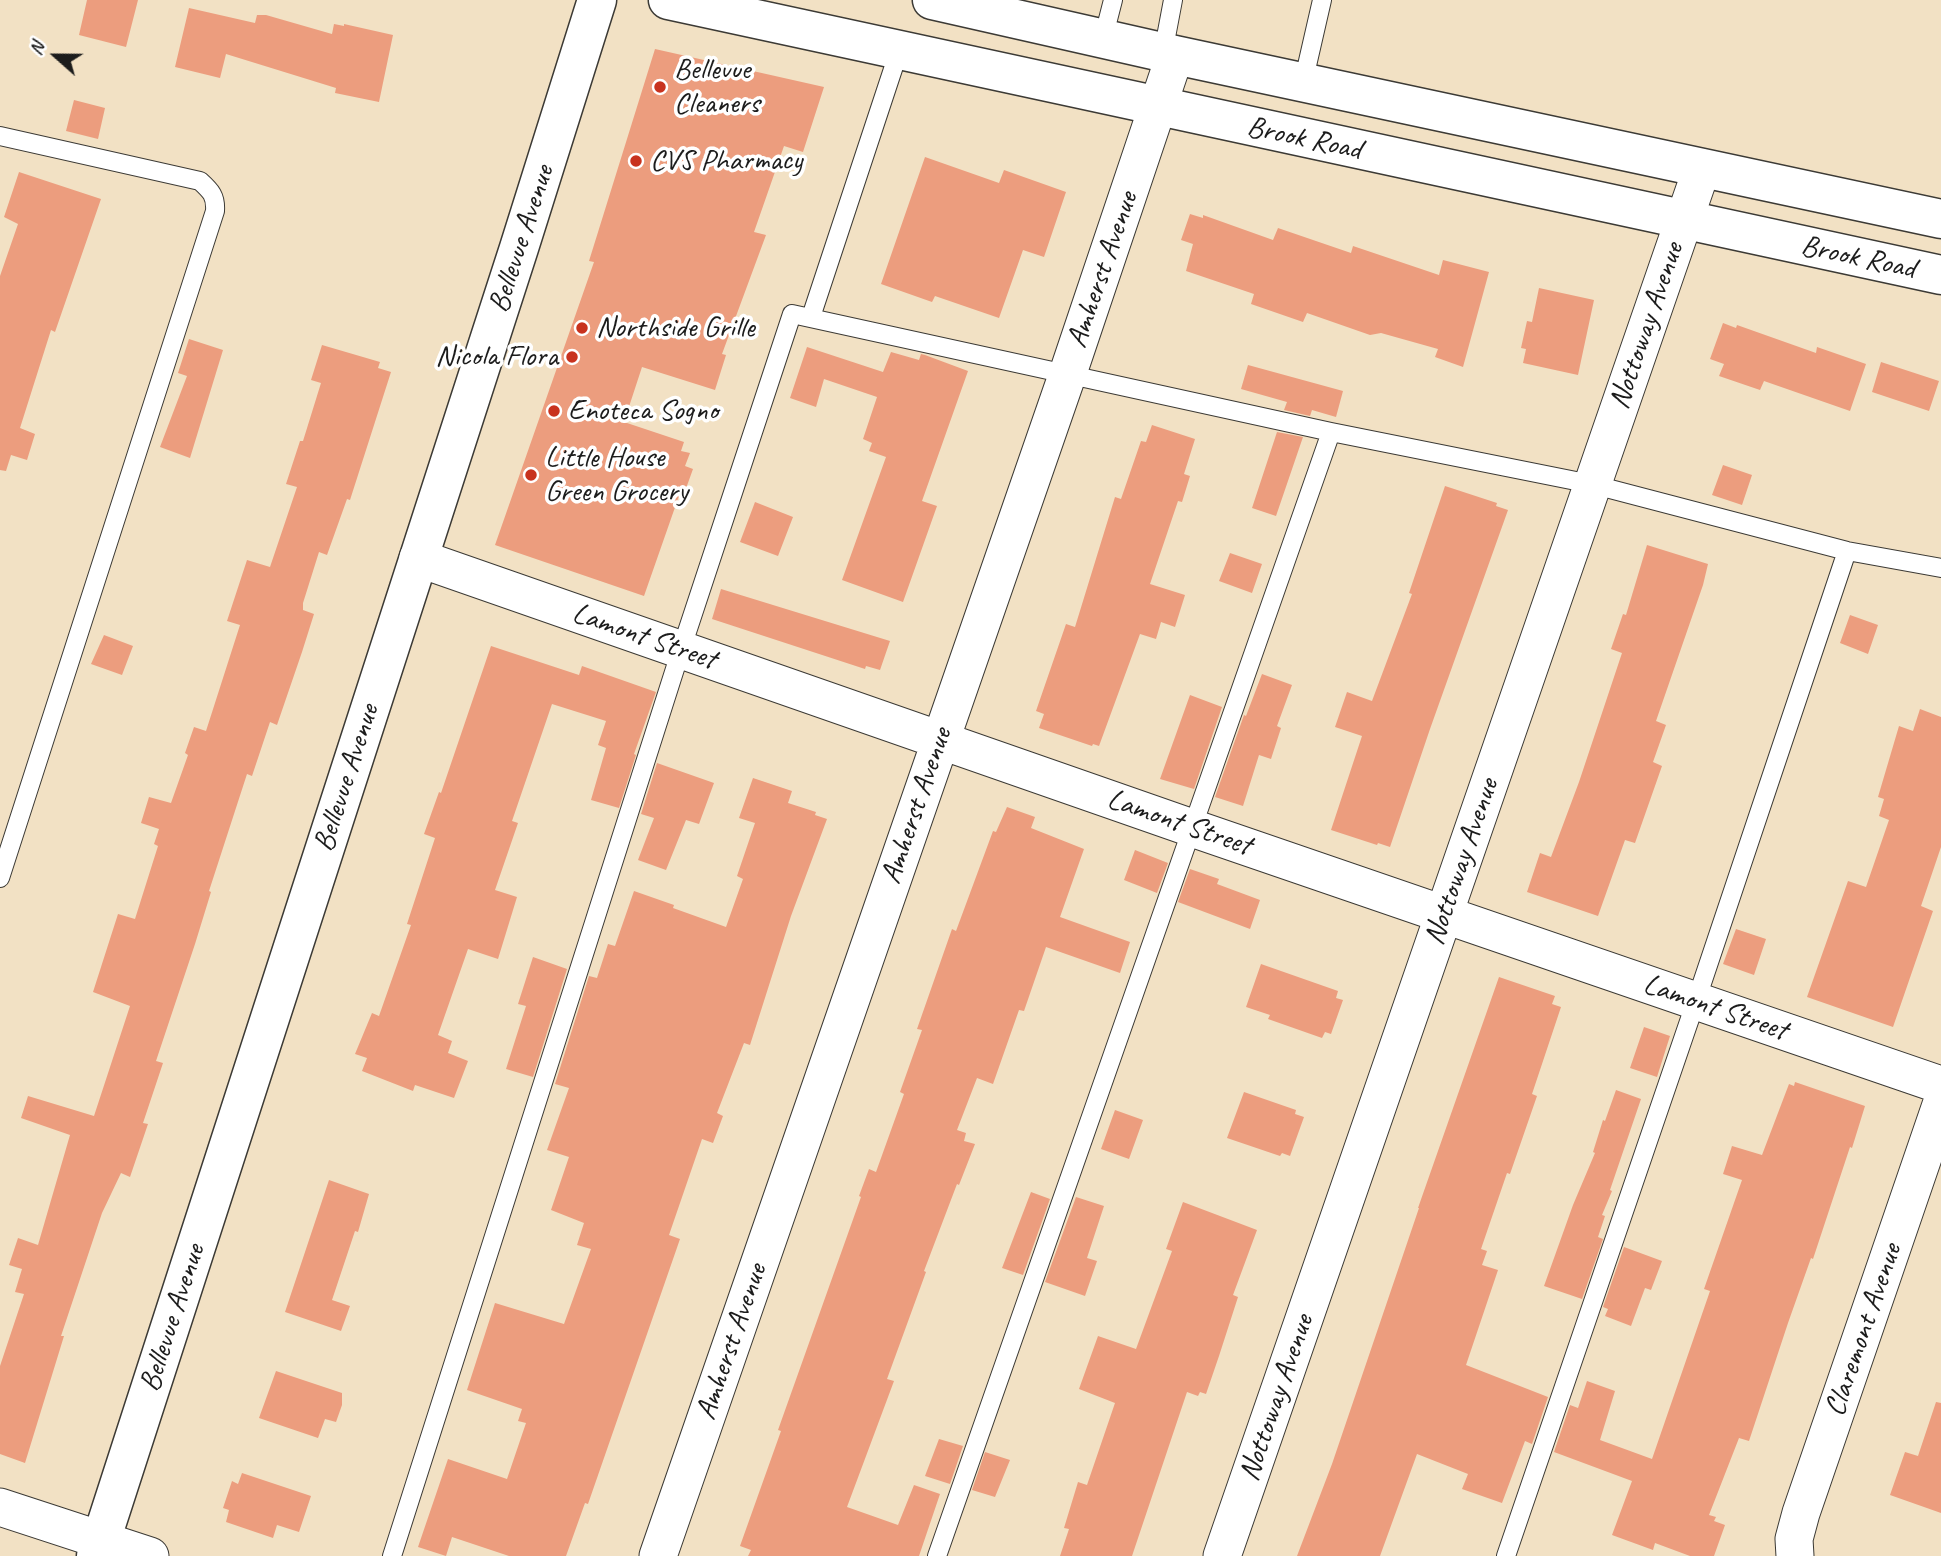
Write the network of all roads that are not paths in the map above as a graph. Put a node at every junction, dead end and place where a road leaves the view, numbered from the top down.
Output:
1 (597, 0) edge
2 (668, 0) edge
3 (932, 0) edge
4 (1113, 0) edge
5 (1173, 0) edge
6 (1322, 0) edge
7 (1103, 39) junction
8 (899, 51) junction
9 (1169, 54) junction
10 (1303, 83) junction
11 (1158, 107) junction
12 (0, 136) edge
13 (1702, 167) junction
14 (1941, 219) edge
15 (1684, 220) junction
16 (1941, 275) edge
17 (811, 317) junction
18 (1068, 373) junction
19 (1331, 432) junction
20 (1591, 484) junction
21 (1847, 551) junction
22 (418, 558) junction
23 (1941, 568) edge
24 (681, 650) junction
25 (940, 740) junction
26 (1192, 828) junction
27 (0, 878) edge
28 (1445, 913) junction
29 (1696, 1001) junction
30 (1941, 1085) edge
31 (1941, 1105) edge
32 (0, 1507) edge
33 (99, 1548) edge
34 (150, 1556) edge
35 (392, 1556) edge
36 (658, 1556) edge
37 (937, 1556) edge
38 (1222, 1556) edge
39 (1506, 1556) edge
40 (1795, 1556) edge

1 - 22 main road, Bellevue Avenue
2 - 8 main road, Brook Road
3 - 7 main road, Brook Road
4 - 7 lane
5 - 9 lane
6 - 10 lane
7 - 9 main road, Brook Road
8 - 11 main road, Brook Road
8 - 17 lane
9 - 10 main road, Brook Road
9 - 11 street, Amherst Avenue
10 - 13 main road, Brook Road
11 - 15 main road, Brook Road
11 - 18 street, Amherst Avenue
12 - 27 lane
13 - 14 main road, Brook Road
13 - 15 street, Nottoway Avenue
15 - 16 main road, Brook Road
15 - 20 street, Nottoway Avenue
17 - 18 lane
17 - 24 lane
18 - 19 lane
18 - 25 street, Amherst Avenue
19 - 20 lane
19 - 26 lane
20 - 21 lane
20 - 28 street, Nottoway Avenue
21 - 23 lane
21 - 29 lane
22 - 24 street, Lamont Street
22 - 33 main road, Bellevue Avenue
24 - 25 street, Lamont Street
24 - 35 lane
25 - 26 street, Lamont Street
25 - 36 street, Amherst Avenue
26 - 28 street, Lamont Street
26 - 37 lane
28 - 29 street, Lamont Street
28 - 38 street, Nottoway Avenue
29 - 30 street, Lamont Street
29 - 39 lane
31 - 40 street, Claremont Avenue
32 - 33 street
33 - 34 street

